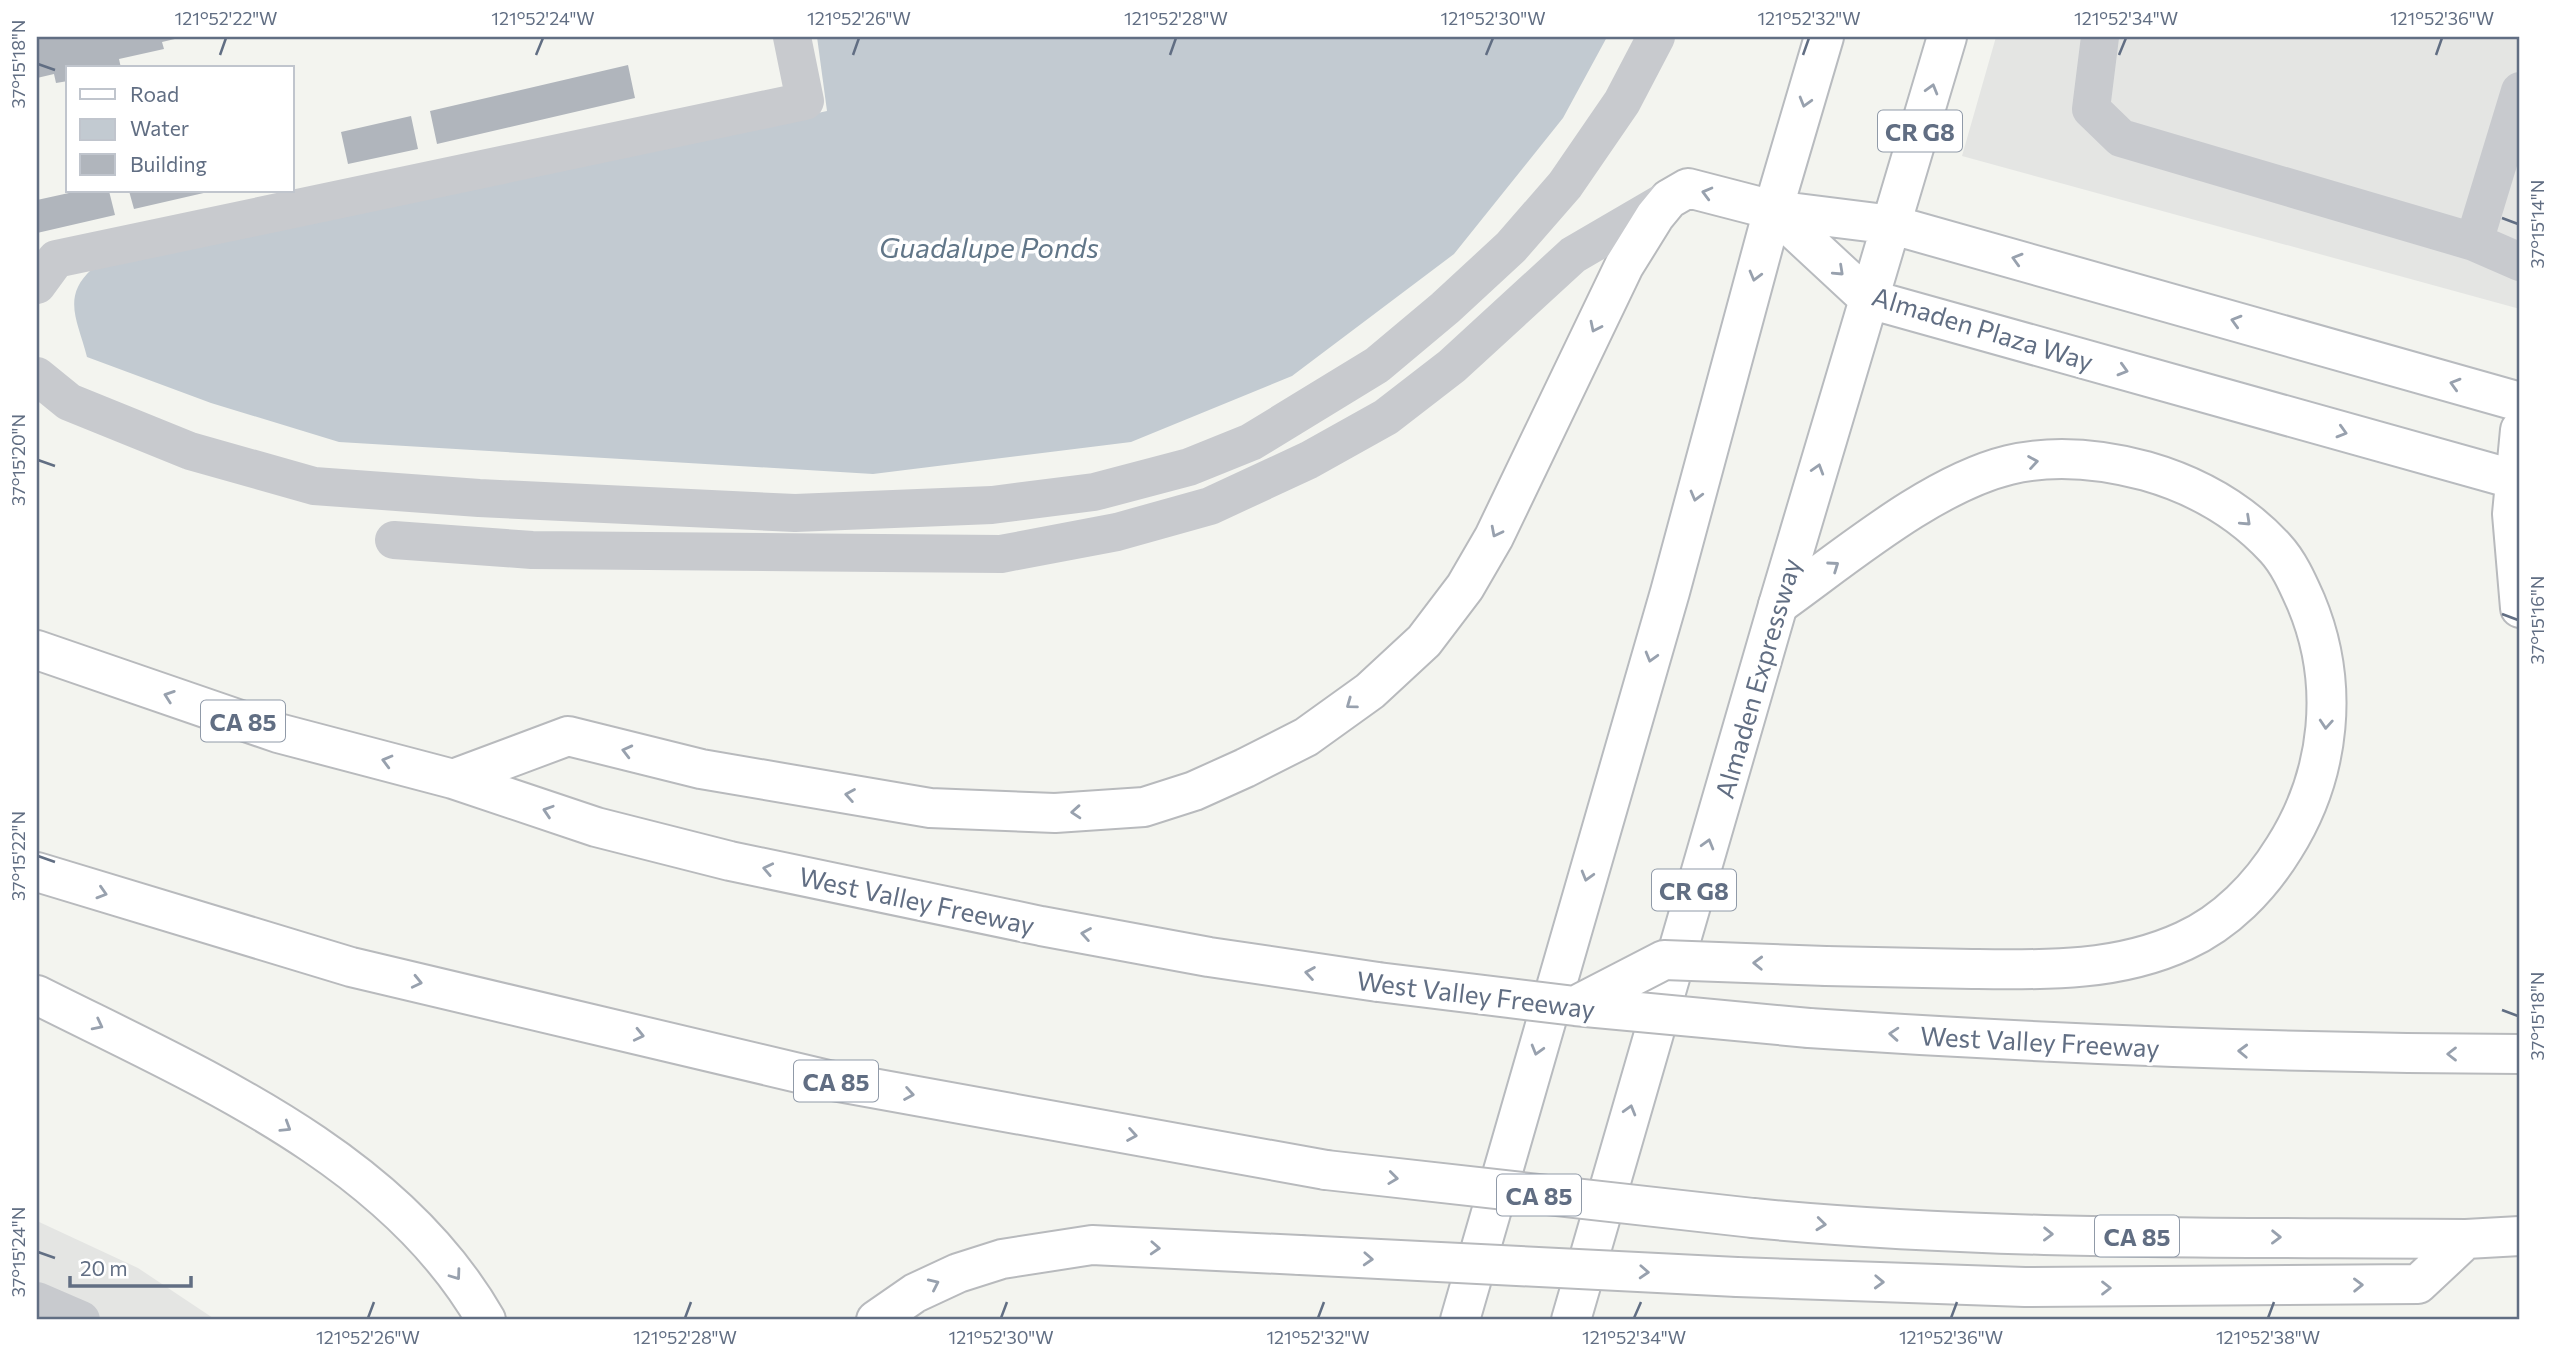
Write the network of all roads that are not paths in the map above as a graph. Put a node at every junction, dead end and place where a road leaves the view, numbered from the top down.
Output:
1 (792, 37) edge
2 (1656, 37) edge
3 (1824, 37) edge
4 (1947, 37) edge
5 (2100, 37) edge
6 (2520, 91) edge
7 (1669, 199) junction
8 (1773, 210) junction
9 (1893, 225) junction
10 (2474, 242) junction
11 (2520, 262) edge
12 (37, 285) edge
13 (1869, 299) junction
14 (37, 376) edge
15 (2520, 402) edge
16 (2520, 430) edge
17 (2517, 480) edge
18 (394, 540) dead end
19 (1778, 605) junction
20 (2520, 608) edge
21 (37, 650) edge
22 (453, 779) junction
23 (37, 872) edge
24 (37, 995) edge
25 (1575, 1006) junction
26 (2520, 1054) edge
27 (2520, 1236) edge
28 (2466, 1239) junction
29 (37, 1301) edge
30 (81, 1320) edge
31 (486, 1320) edge
32 (876, 1320) edge
33 (1460, 1320) edge
34 (1571, 1320) edge

1 - 12 lane
2 - 14 lane
3 -> 8 main road
9 -> 4 main road, Almaden Expressway / CR G8
5 - 10 lane
6 - 10 lane
8 -> 7 main road
7 - 18 lane
7 -> 22 main road
8 - 9 main road
8 -> 13 main road, Almaden Plaza Way
8 -> 33 main road
9 - 13 main road, Almaden Expressway / CR G8
15 -> 9 main road
10 - 11 lane
13 -> 17 main road, Almaden Plaza Way
19 -> 13 main road, Almaden Expressway / CR G8
16 - 17 main road
17 - 20 main road
19 -> 25 main road, bridge
34 -> 19 main road, Almaden Expressway / CR G8
22 -> 21 main road, CA 85
25 -> 22 main road, West Valley Freeway / CA 85, bridge
23 -> 28 main road, CA 85, bridge
24 -> 31 main road
26 -> 25 main road, West Valley Freeway / CA 85, bridge
27 - 28 main road, CA 85
32 -> 28 main road, bridge
29 - 30 lane

